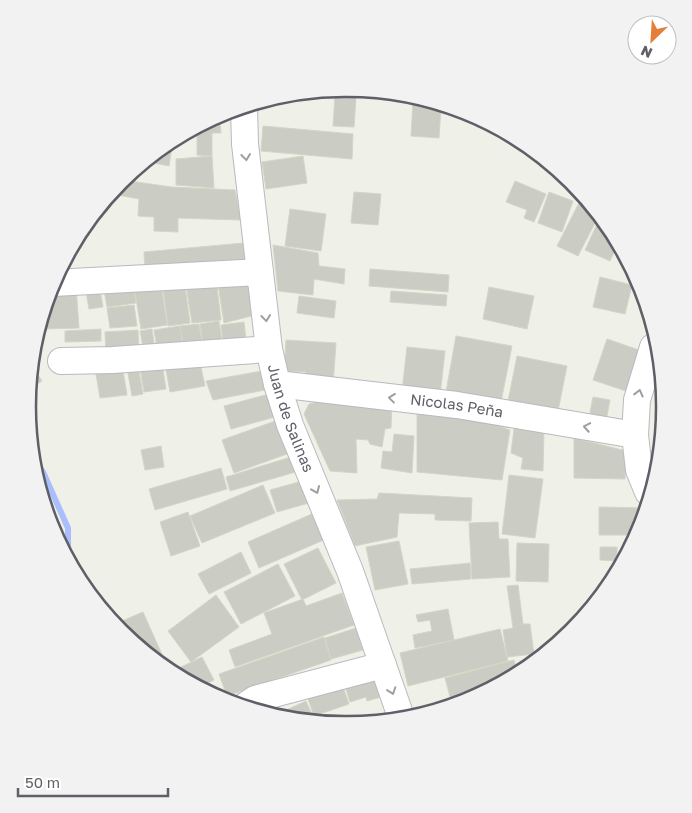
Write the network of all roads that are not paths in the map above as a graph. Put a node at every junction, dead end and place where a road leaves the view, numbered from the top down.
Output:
1 (244, 114) edge
2 (260, 272) junction
3 (62, 282) edge
4 (269, 349) junction
5 (651, 354) edge
6 (61, 361) dead end
7 (277, 384) junction
8 (635, 435) junction
9 (645, 486) edge
10 (383, 665) junction
11 (252, 702) edge
12 (399, 711) edge

1 -> 2 street, Juan de Salinas
2 - 3 street
2 -> 4 street, Juan de Salinas
4 - 6 street
4 - 7 street, Juan de Salinas
8 -> 5 street
8 -> 7 street, Nicolas Peña
7 -> 10 street, Juan de Salinas
8 - 9 street
10 - 11 street
10 -> 12 street, Juan de Salinas

